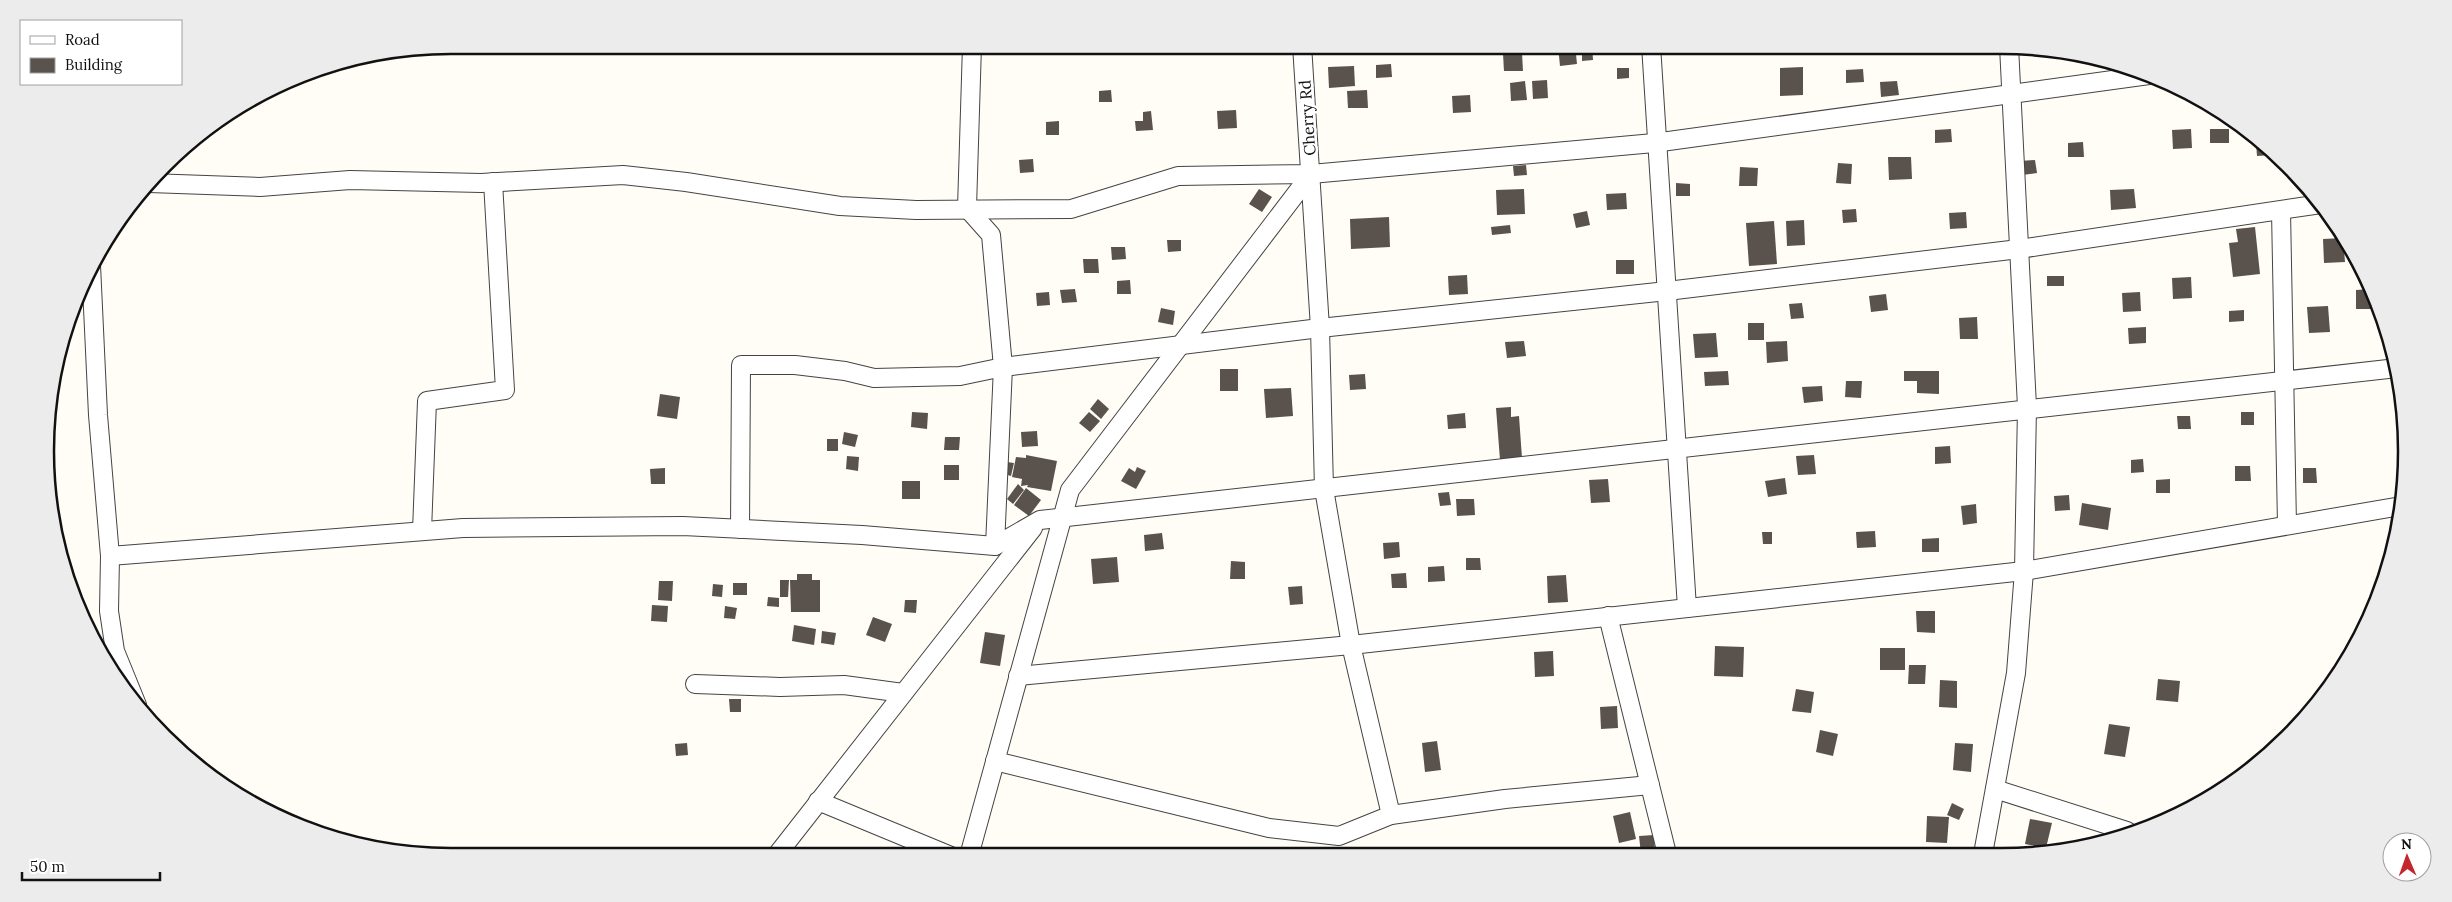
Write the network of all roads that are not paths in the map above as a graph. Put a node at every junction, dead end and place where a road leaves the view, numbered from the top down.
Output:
1 (972, 54) edge
2 (1303, 54) edge
3 (1652, 54) edge
4 (2009, 54) edge
5 (2134, 77) edge
6 (2011, 94) junction
7 (1657, 142) junction
8 (493, 182) junction
9 (1312, 182) junction
10 (157, 183) edge
11 (2312, 204) edge
12 (967, 208) junction
13 (2281, 211) junction
14 (2019, 249) junction
15 (92, 282) edge
16 (1667, 291) junction
17 (1320, 328) junction
18 (1178, 345) junction
19 (1002, 367) junction
20 (2390, 369) edge
21 (2284, 380) junction
22 (2027, 407) junction
23 (1677, 449) junction
24 (1324, 489) junction
25 (1070, 490) junction
26 (2394, 507) edge
27 (1062, 518) junction
28 (1040, 520) junction
29 (2287, 526) junction
30 (740, 529) junction
31 (422, 531) junction
32 (995, 546) junction
33 (110, 556) junction
34 (2024, 571) junction
35 (1687, 608) junction
36 (1608, 616) junction
37 (1352, 645) junction
38 (1018, 676) junction
39 (127, 680) edge
40 (695, 684) dead end
41 (903, 693) junction
42 (994, 761) junction
43 (1650, 785) junction
44 (1995, 789) junction
45 (818, 801) junction
46 (1391, 815) junction
47 (2122, 829) edge
48 (782, 848) edge
49 (932, 848) edge
50 (971, 848) edge
51 (1666, 848) edge
52 (1984, 848) edge

1 - 12 street
2 - 9 street, Cherry Rd
3 - 7 street
4 - 6 street
5 - 6 street
6 - 7 street
6 - 14 street
7 - 9 street
7 - 16 street
8 - 10 street
8 - 12 street
8 - 31 street
9 - 12 street
9 - 17 street, Cherry Rd
9 - 18 street
11 - 13 street
12 - 19 street
13 - 14 street
13 - 21 street
14 - 16 street
14 - 22 street
15 - 33 street
16 - 17 street
16 - 23 street
17 - 18 street
17 - 24 street, Cherry Rd
18 - 19 street
18 - 25 street
19 - 30 street
19 - 32 street
20 - 21 street
21 - 22 street
21 - 29 street
22 - 23 street
22 - 34 street
23 - 24 street
23 - 35 street
24 - 27 street
24 - 37 street, Cherry Rd
25 - 27 street
25 - 28 street
26 - 29 street
27 - 28 street
27 - 38 street
28 - 32 street
28 - 41 street
29 - 34 street
30 - 31 street
30 - 32 street
31 - 33 street
33 - 39 street
34 - 35 street
34 - 44 street
35 - 36 street
36 - 37 street
36 - 43 street
37 - 38 street
37 - 46 street, Cherry Rd
38 - 42 street
40 - 41 street
41 - 45 street
42 - 46 street
42 - 50 street
43 - 46 street
43 - 51 street
44 - 47 street
44 - 52 street
45 - 48 street
45 - 49 street

